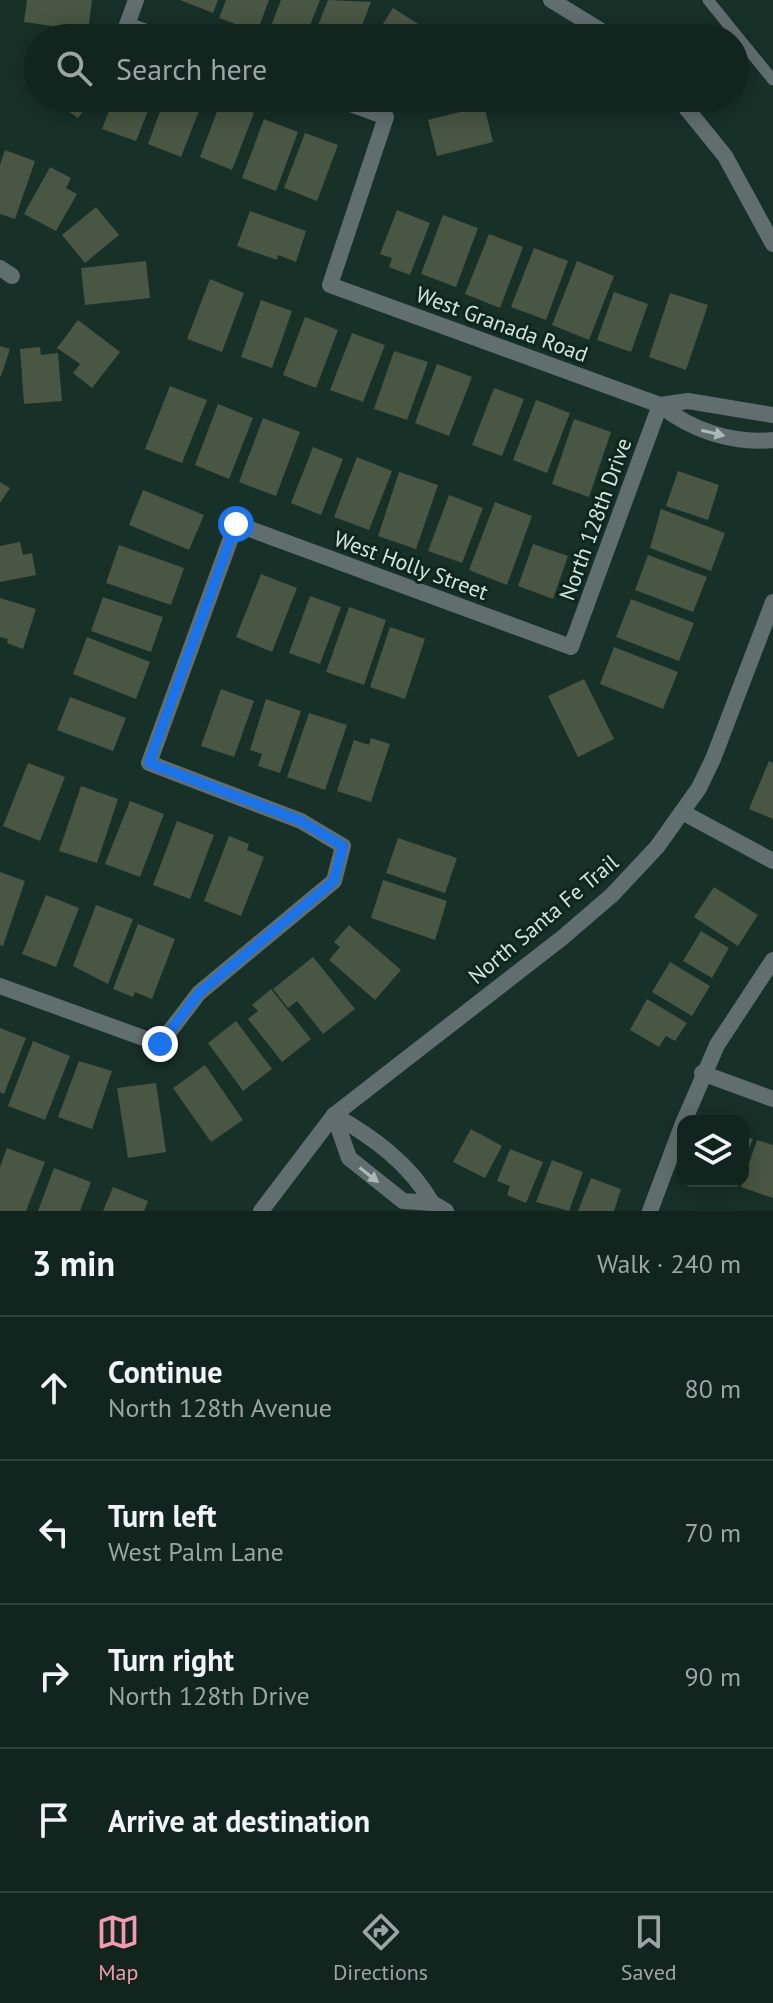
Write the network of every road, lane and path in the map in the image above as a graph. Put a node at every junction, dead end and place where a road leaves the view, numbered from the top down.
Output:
1 (136, 0) edge
2 (551, 0) edge
3 (708, 0) edge
4 (127, 24) edge
5 (590, 24) edge
6 (728, 24) edge
7 (749, 50) edge
8 (773, 80) edge
9 (372, 112) edge
10 (689, 112) edge
11 (773, 244) edge
12 (660, 405) junction
13 (773, 415) edge
14 (773, 440) edge
15 (773, 602) edge
16 (571, 647) joint
17 (682, 812) junction
18 (773, 861) edge
19 (773, 960) edge
20 (0, 986) edge
21 (702, 1073) junction
22 (773, 1099) edge
23 (334, 1115) junction
24 (686, 1115) edge
25 (677, 1138) edge
26 (439, 1207) edge
27 (261, 1211) edge
28 (650, 1211) edge

1 - 4 street
2 - 5 street
3 - 6 lane
7 - 8 lane
9 - 12 street, West Granada Road
10 - 11 street
12 - 13 street, West Granada Road
12 -> 14 street, West Granada Road
12 - 16 street, North 128th Drive
15 - 17 street, North Santa Fe Trail
16 - 20 street, West Holly Street
17 - 18 street
17 - 23 street, North Santa Fe Trail
19 - 21 street
21 - 22 street
21 - 24 street
23 - 26 street
23 -> 26 street
23 - 27 street, North Santa Fe Trail
25 - 28 street

